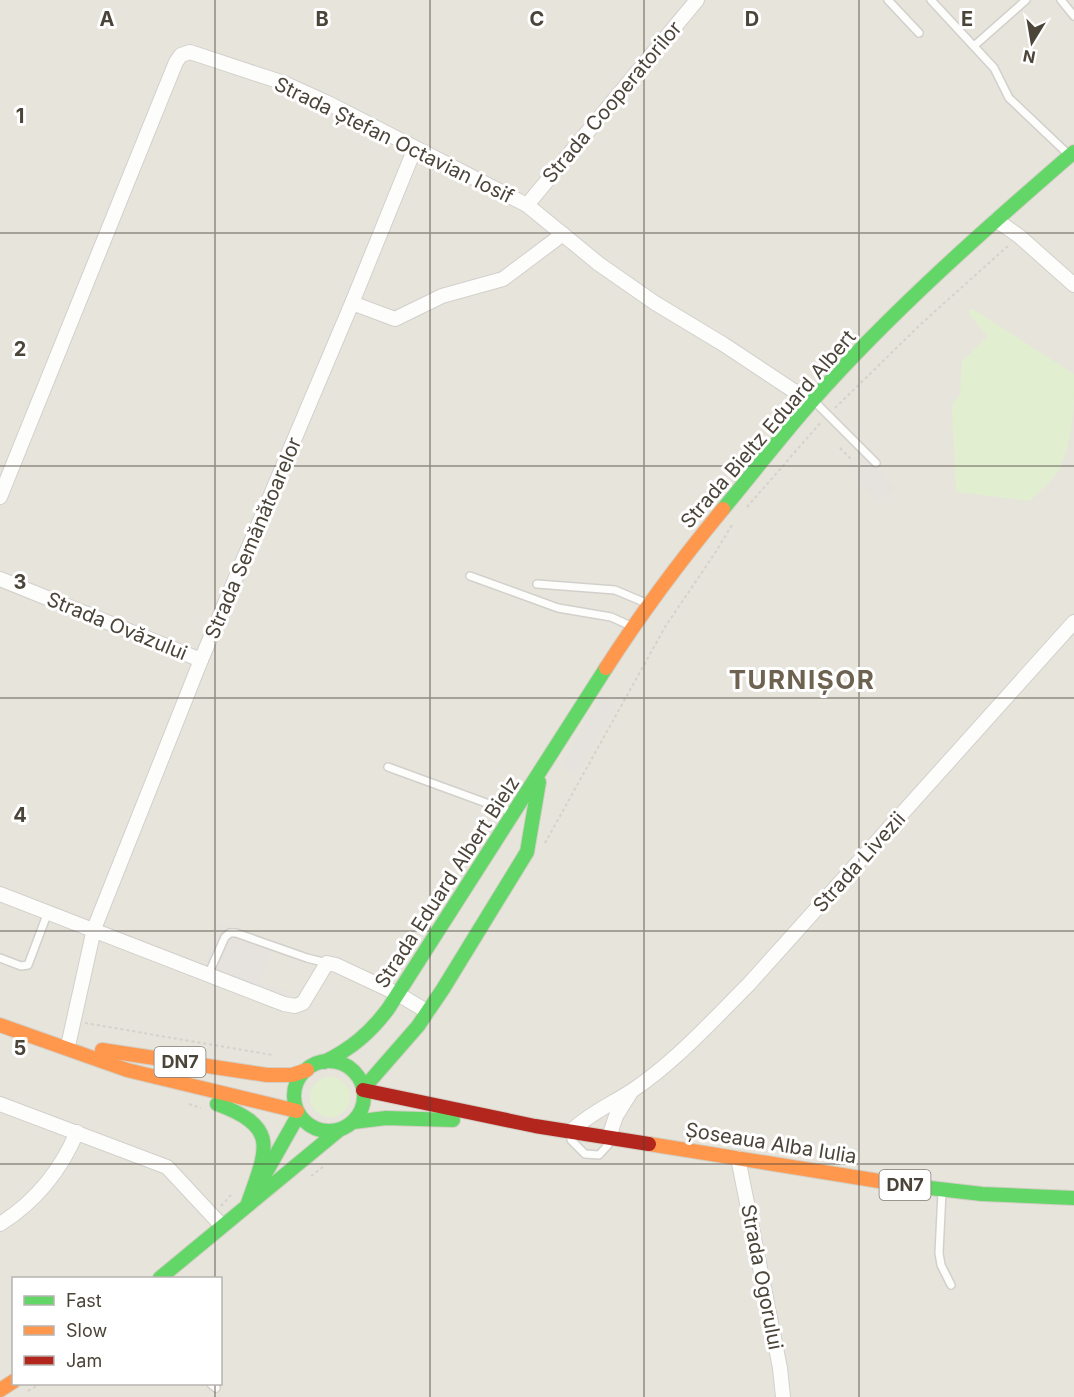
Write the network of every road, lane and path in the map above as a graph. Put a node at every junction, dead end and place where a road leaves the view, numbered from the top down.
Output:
1 (697, 0) edge
2 (888, 0) edge
3 (931, 0) edge
4 (1026, 0) edge
5 (1061, 0) edge
6 (1074, 16) edge
7 (919, 33) dead end
8 (974, 46) junction
9 (415, 148) junction
10 (1072, 154) edge
11 (527, 205) junction
12 (996, 220) junction
13 (563, 234) junction
14 (1019, 236) junction
15 (1074, 285) edge
16 (352, 303) junction
17 (813, 400) junction
18 (828, 414) junction
19 (840, 448) dead end
20 (852, 460) dead end
21 (876, 463) dead end
22 (0, 497) edge
23 (741, 514) dead end
24 (733, 523) dead end
25 (470, 576) dead end
26 (0, 579) edge
27 (537, 584) dead end
28 (648, 604) junction
29 (1074, 622) edge
30 (633, 627) junction
31 (201, 660) junction
32 (388, 767) dead end
33 (540, 774) junction
34 (514, 813) junction
35 (545, 843) dead end
36 (0, 894) edge
37 (48, 912) junction
38 (94, 929) junction
39 (0, 958) edge
40 (327, 963) junction
41 (209, 973) junction
42 (398, 994) junction
43 (428, 1011) junction
44 (0, 1025) edge
45 (53, 1044) junction
46 (68, 1046) junction
47 (324, 1062) junction
48 (307, 1070) junction
49 (363, 1089) junction
50 (632, 1090) junction
51 (0, 1104) edge
52 (298, 1112) junction
53 (353, 1122) junction
54 (535, 1126) junction
55 (339, 1130) junction
56 (572, 1131) junction
57 (77, 1132) junction
58 (609, 1137) junction
59 (738, 1158) junction
60 (942, 1190) junction
61 (1074, 1198) edge
62 (248, 1203) junction
63 (1, 1222) edge
64 (222, 1226) junction
65 (161, 1277) edge
66 (951, 1285) dead end
67 (37, 1385) edge
68 (24, 1393) dead end
69 (783, 1397) edge

1 - 11 street, Strada Cooperatorilor
2 - 7 lane
3 - 8 lane
4 - 8 lane
5 - 6 lane
8 - 10 lane
9 - 11 street, Strada Ștefan Octavian Iosif
9 - 16 street, Strada Semănătoarelor
9 - 22 street, Strada Ștefan Octavian Iosif
10 - 12 main road, Strada Bieltz Eduard Albert
11 - 13 street, Strada Ștefan Octavian Iosif
12 - 14 street
12 - 17 main road, Strada Bieltz Eduard Albert
13 - 16 street
13 - 17 street, Strada Ștefan Octavian Iosif
14 - 15 street
14 - 18 path
16 - 31 street, Strada Semănătoarelor
17 - 18 lane
17 - 28 main road, Strada Bieltz Eduard Albert
18 - 21 lane
18 - 23 path
19 - 20 path
24 - 35 path
25 - 30 lane
26 - 31 street, Strada Ovăzului
27 - 28 lane
28 - 30 main road, Strada Bieltz Eduard Albert
29 - 50 street, Strada Livezii
30 - 33 main road, Strada Bieltz Eduard Albert
31 - 38 street, Strada Semănătoarelor
32 - 34 lane
33 - 34 main road, Strada Eduard Albert Bielz
33 - 43 main road, Strada Eduard Albert Bielz
34 - 42 main road, Strada Eduard Albert Bielz
36 - 37 street
37 - 38 street
37 - 39 lane
38 - 41 street
38 - 46 street, Strada Semănătoarelor
40 - 41 street
40 - 41 lane
40 - 42 street
42 - 43 street
42 - 47 main road, Strada Eduard Albert Bielz
43 - 49 main road, Strada Eduard Albert Bielz
44 - 45 main road, DN7
45 - 46 main road, DN7
45 - 52 main road, DN7
45 - 62 main road
46 - 48 main road, DN7
47 - 48 main road, DN7
47 - 49 main road
48 - 52 main road
49 - 53 main road
49 - 54 main road, Șoseaua Alba Iulia / DN7
50 - 56 street, Strada Livezii
50 - 58 street, Strada Livezii
51 - 57 street
52 - 55 main road, DN7
52 - 62 main road
53 - 54 main road, Șoseaua Alba Iulia / DN7
53 - 55 main road, Șoseaua Alba Iulia / DN7
54 - 56 main road, Șoseaua Alba Iulia / DN7
55 - 62 main road, Șoseaua Alba Iulia
56 - 58 main road, Șoseaua Alba Iulia / DN7
56 - 58 lane
57 - 63 street
57 - 64 street
58 - 59 main road, Șoseaua Alba Iulia / DN7
59 - 60 main road, Șoseaua Alba Iulia / DN7
59 - 69 street, Strada Ogorului
60 - 61 main road, Șoseaua Alba Iulia / DN7
60 - 66 lane
62 - 64 main road, Șoseaua Alba Iulia
64 - 65 main road, Șoseaua Alba Iulia
67 - 68 path

